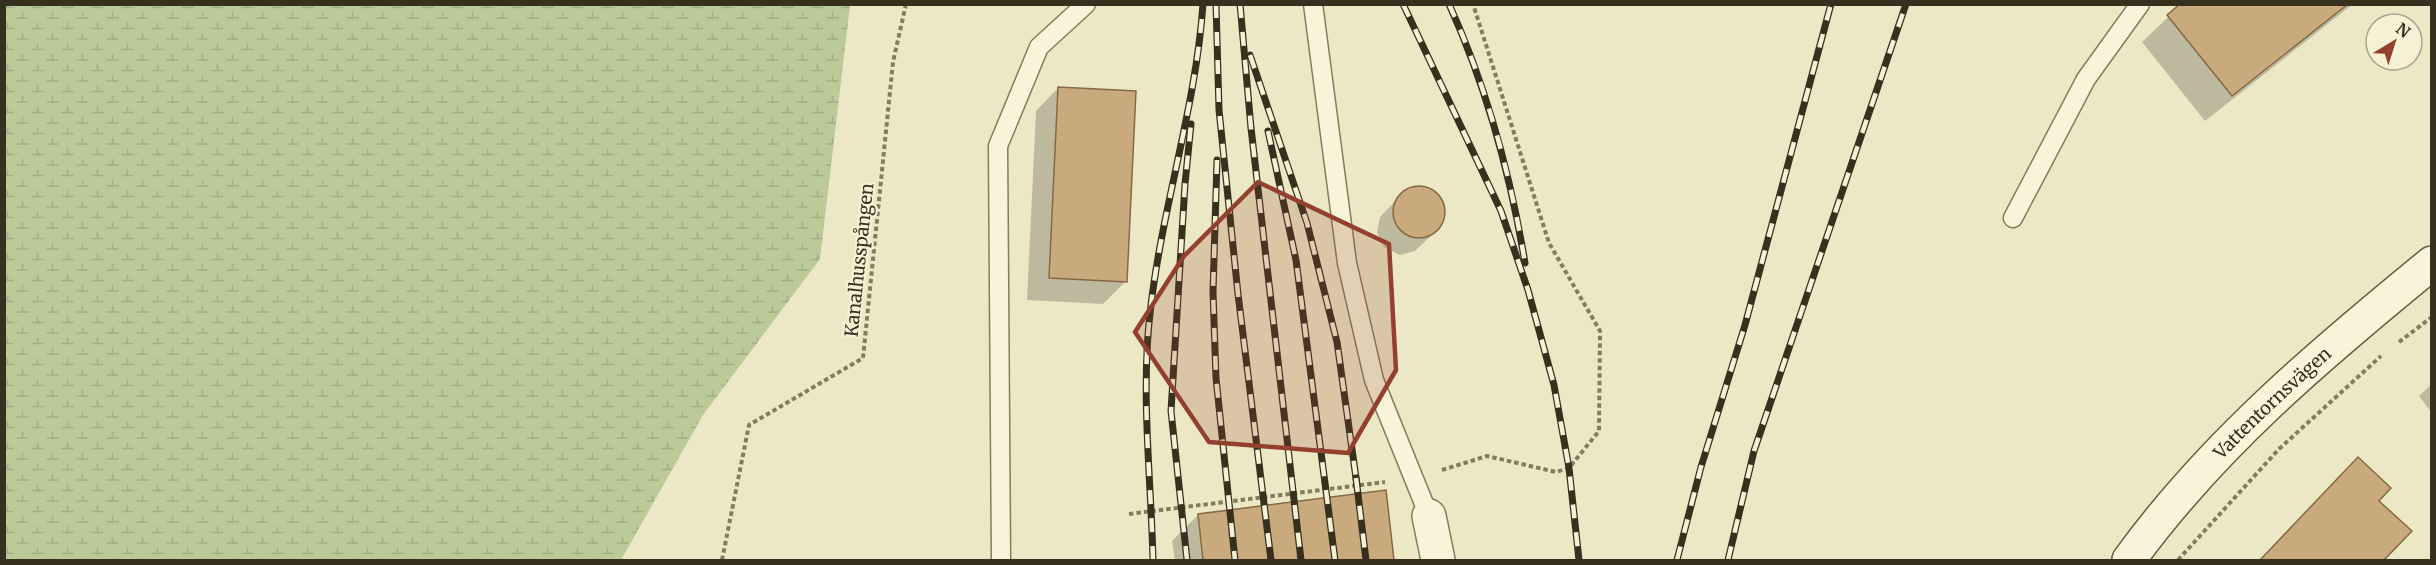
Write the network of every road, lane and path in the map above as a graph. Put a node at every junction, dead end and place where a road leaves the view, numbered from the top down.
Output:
1 (906, 4) edge
2 (1086, 4) edge
3 (1313, 4) edge
4 (1473, 4) edge
5 (2140, 4) edge
6 (2013, 218) dead end
7 (2432, 263) edge
8 (2432, 316) edge
9 (2391, 348) dead end
10 (2382, 356) dead end
11 (1414, 478) junction
12 (1129, 514) dead end
13 (1429, 516) joint
14 (722, 561) edge
15 (1001, 561) edge
16 (1438, 561) edge
17 (2129, 561) edge
18 (2178, 561) edge

1 - 14 path, Kanalhusspången
2 - 15 lane
3 - 11 lane
4 - 11 path
5 - 6 lane
7 - 17 street, Vattentornsvägen
8 - 9 path
10 - 18 path
11 - 12 path
11 - 13 lane
13 - 16 street

